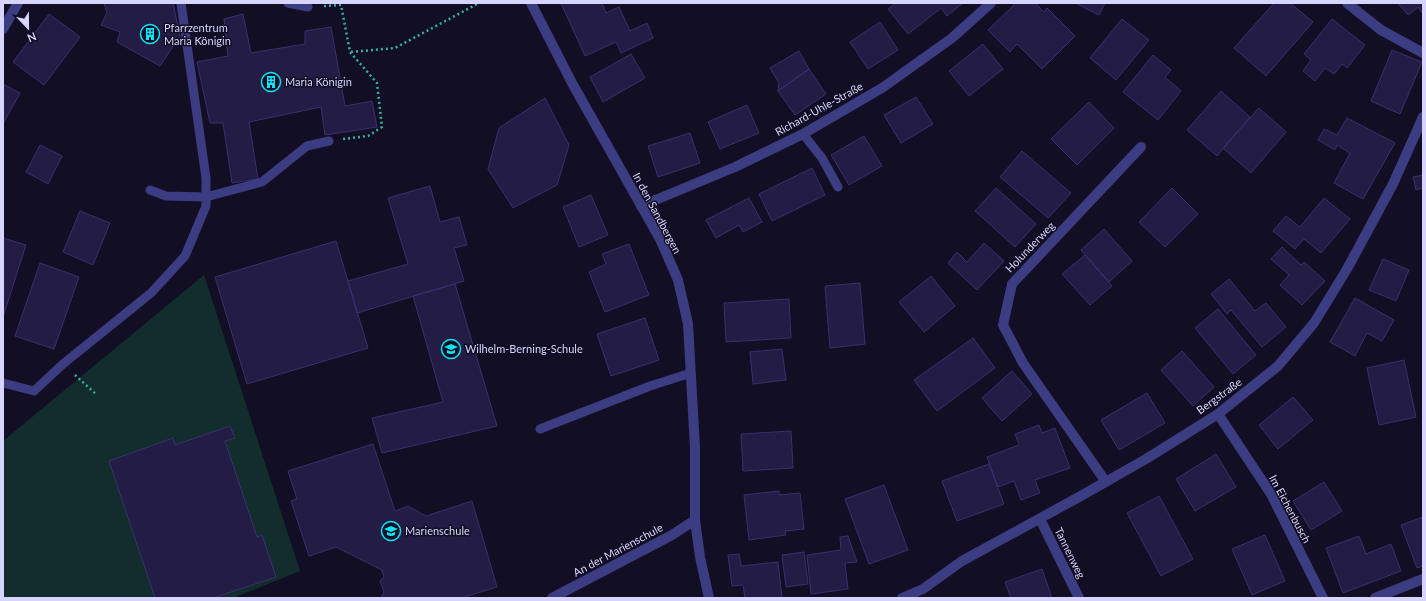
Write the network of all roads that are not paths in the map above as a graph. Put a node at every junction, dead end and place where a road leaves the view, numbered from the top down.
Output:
1 (18, 3) edge
2 (181, 3) edge
3 (288, 3) edge
4 (531, 3) edge
5 (991, 3) edge
6 (1347, 3) edge
7 (308, 8) road end
8 (3, 28) edge
9 (1423, 53) edge
10 (1423, 117) edge
11 (803, 134) junction
12 (329, 141) road end
13 (1141, 147) dead end
14 (838, 187) dead end
15 (150, 190) dead end
16 (206, 197) junction
17 (641, 206) junction
18 (691, 373) junction
19 (3, 383) edge
20 (1218, 414) junction
21 (540, 429) dead end
22 (1106, 482) junction
23 (1040, 519) junction
24 (695, 520) junction
25 (1423, 579) edge
26 (924, 594) edge
27 (552, 598) edge
28 (709, 598) edge
29 (902, 598) edge
30 (1079, 598) edge
31 (1323, 598) edge
32 (1374, 598) edge

1 - 8 street
2 - 16 lane
3 - 7 lane
4 - 17 street, In den Sandbergen
5 - 11 street, Richard-Uhle-Straße
6 - 9 street
10 - 20 street, Bergstraße
11 - 14 lane
11 - 17 street, Richard-Uhle-Straße
12 - 16 lane
13 - 22 street, Holunderweg
15 - 16 lane
16 - 19 lane
17 - 18 street, In den Sandbergen
18 - 21 lane
18 - 24 street, In den Sandbergen
20 - 22 street, Bergstraße
20 - 31 street, Im Eichenbusch
22 - 23 street, Bergstraße
23 - 26 street, Bergstraße
23 - 30 street, Tannenweg
24 - 27 street, An der Marienschule
24 - 28 street, In den Sandbergen
25 - 32 street
26 - 29 street, Bergstraße

